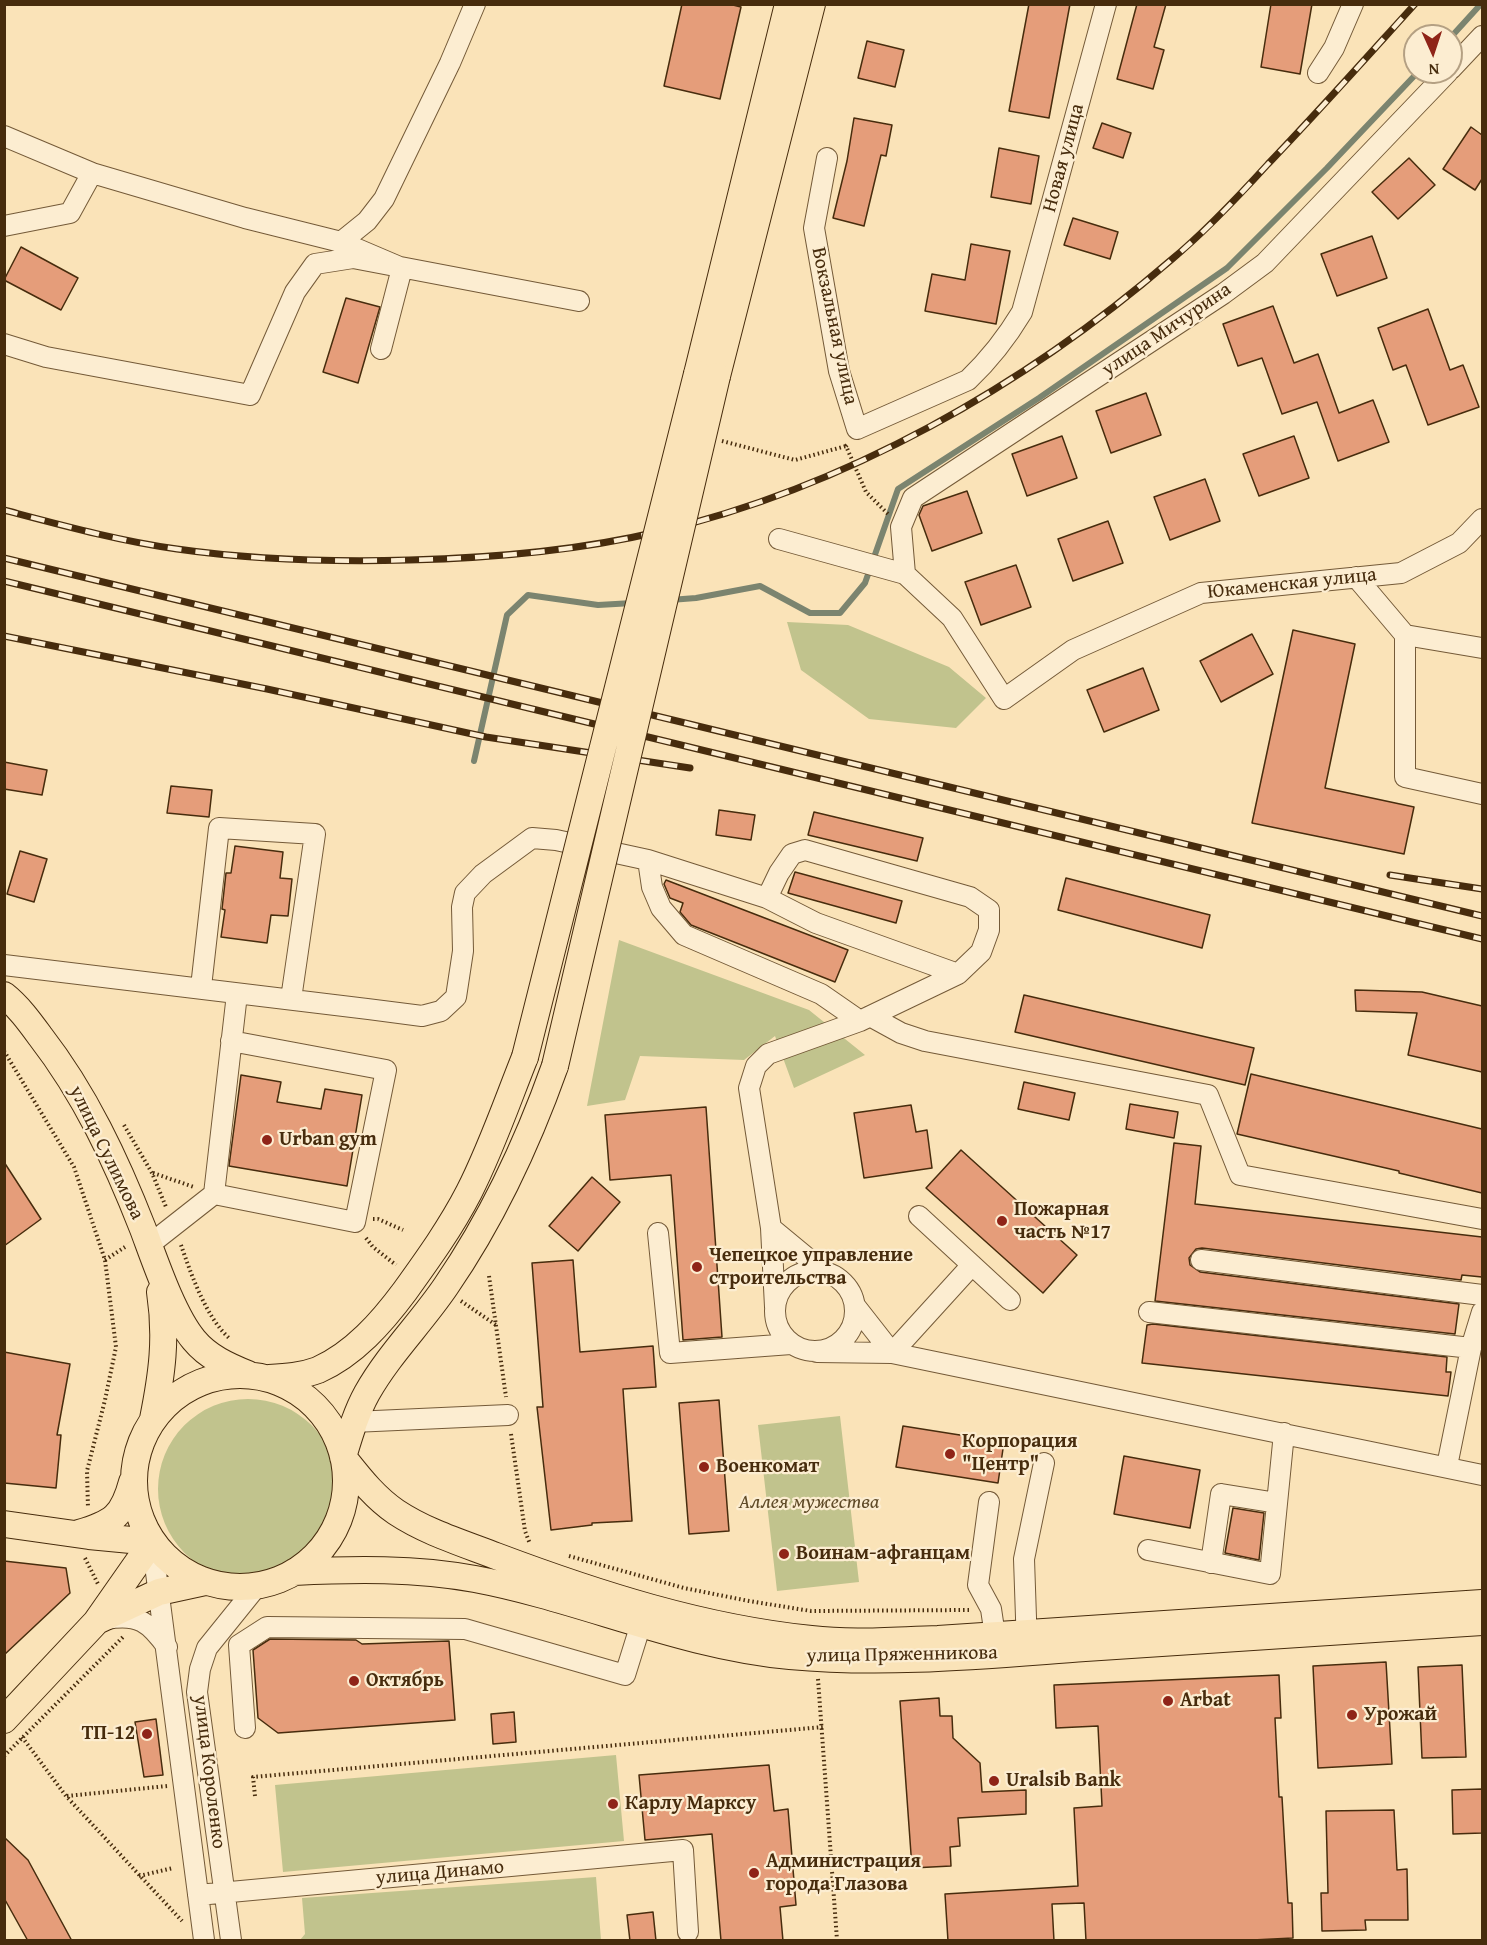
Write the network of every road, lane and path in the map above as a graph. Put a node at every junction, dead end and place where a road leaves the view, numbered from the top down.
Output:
1 (475, 4) edge
2 (788, 4) edge
3 (812, 4) edge
4 (1106, 4) edge
5 (1353, 4) edge
6 (1482, 36) edge
7 (1463, 56) edge
8 (1318, 73) dead end
9 (1437, 84) edge
10 (4, 136) edge
11 (827, 158) dead end
12 (92, 172) junction
13 (4, 226) edge
14 (341, 242) junction
15 (402, 268) junction
16 (579, 301) dead end
17 (1022, 312) joint
18 (4, 344) edge
19 (381, 349) dead end
20 (707, 375) junction
21 (857, 429) junction
22 (719, 440) dead end
23 (846, 446) junction
24 (1482, 519) edge
25 (901, 527) junction
26 (779, 539) dead end
27 (905, 574) junction
28 (1356, 577) junction
29 (1405, 635) junction
30 (1482, 648) edge
31 (1482, 794) edge
32 (648, 860) junction
33 (767, 898) junction
34 (4, 965) edge
35 (958, 974) junction
36 (201, 987) junction
37 (237, 994) junction
38 (4, 995) edge
39 (291, 999) junction
40 (865, 1018) junction
41 (231, 1041) junction
42 (4, 1051) edge
43 (152, 1173) dead end
44 (214, 1194) junction
45 (918, 1216) dead end
46 (1482, 1219) edge
47 (355, 1222) junction
48 (771, 1228) junction
49 (403, 1230) dead end
50 (657, 1233) dead end
51 (373, 1247) dead end
52 (152, 1252) junction
53 (1201, 1260) dead end
54 (972, 1265) junction
55 (396, 1266) dead end
56 (823, 1271) junction
57 (489, 1276) dead end
58 (1482, 1295) edge
59 (460, 1300) dead end
60 (1010, 1300) dead end
61 (775, 1307) junction
62 (856, 1307) junction
63 (1149, 1312) dead end
64 (1482, 1312) edge
65 (496, 1326) junction
66 (790, 1344) junction
67 (1471, 1348) junction
68 (817, 1352) junction
69 (892, 1353) junction
70 (258, 1377) junction
71 (508, 1414) junction
72 (153, 1419) junction
73 (353, 1422) junction
74 (1284, 1433) junction
75 (343, 1456) junction
76 (1044, 1463) dead end
77 (1447, 1466) junction
78 (1482, 1475) edge
79 (133, 1480) junction
80 (989, 1502) dead end
81 (1277, 1503) junction
82 (4, 1524) edge
83 (85, 1533) junction
84 (152, 1542) junction
85 (531, 1546) dead end
86 (1148, 1550) dead end
87 (564, 1555) dead end
88 (1211, 1563) junction
89 (294, 1572) junction
90 (205, 1582) junction
91 (257, 1586) junction
92 (100, 1588) dead end
93 (159, 1592) junction
94 (1482, 1603) edge
95 (990, 1610) junction
96 (644, 1616) junction
97 (96, 1622) junction
98 (1482, 1622) edge
99 (127, 1636) dead end
100 (1026, 1643) junction
101 (997, 1645) junction
102 (167, 1647) junction
103 (818, 1672) dead end
104 (9, 1718) edge
105 (823, 1727) junction
106 (245, 1728) dead end
107 (22, 1737) junction
108 (4, 1756) edge
109 (169, 1786) dead end
110 (66, 1796) junction
111 (255, 1796) dead end
112 (173, 1868) dead end
113 (139, 1876) junction
114 (224, 1893) junction
115 (198, 1895) junction
116 (187, 1926) dead end
117 (688, 1932) dead end
118 (204, 1941) edge
119 (231, 1941) edge
120 (837, 1941) edge

1 - 14 street
2 - 20 main road
3 - 20 main road
4 - 17 street, Новая улица
5 - 8 street
6 - 7 street, улица Мичурина
9 - 25 street, улица Мичурина
10 - 12 street
11 - 21 street, Вокзальная улица
12 - 13 street
12 - 14 street
14 - 15 street
15 - 16 street
15 - 18 street
15 - 19 street
17 - 21 street, Вокзальная улица
20 - 70 main road, bridge
20 - 73 main road, bridge
21 - 23 path
22 - 23 path
23 - 25 path
24 - 28 street, Юкаменская улица
25 - 27 street, улица Мичурина
26 - 27 street
27 - 28 street, Юкаменская улица
28 - 29 street
29 - 30 street
29 - 31 street
32 - 33 street
32 - 39 street
32 - 40 street
33 - 35 street
33 - 35 street
34 - 36 street
35 - 40 street
36 - 37 street
36 - 39 street
37 - 39 street
37 - 41 street
38 - 52 main road, улица Сулимова
40 - 46 street
40 - 48 street
41 - 44 street
41 - 47 street
42 - 83 path
43 - 44 path
44 - 47 street
44 - 52 street
45 - 54 street
47 - 49 path
48 - 56 street
48 - 61 street
50 - 66 street
51 - 55 path
52 - 70 main road, улица Сулимова
52 - 72 main road, улица Сулимова
53 - 58 street
54 - 60 street
54 - 69 street
56 - 61 street
56 - 62 street
57 - 65 path
59 - 65 path
61 - 66 street
62 - 68 street
62 - 69 street
63 - 67 street
64 - 67 street
65 - 71 path
66 - 68 street
67 - 77 street
68 - 69 street
69 - 74 street
70 - 72 main road
70 - 75 main road
71 - 73 street
71 - 85 path
72 - 79 main road
73 - 75 main road
74 - 77 street
74 - 81 street
75 - 89 main road
75 - 96 main road, улица Пряженникова
76 - 100 street
77 - 78 street
79 - 83 main road
79 - 84 main road
80 - 95 street
81 - 88 street
81 - 88 street
82 - 83 main road
83 - 84 main road
83 - 92 path
84 - 90 main road
84 - 93 street, улица Короленко
84 - 97 main road
86 - 88 street
87 - 95 path
89 - 91 main road
89 - 96 main road, улица Пряженникова
90 - 91 main road
90 - 93 main road
91 - 114 street, улица Короленко
93 - 97 main road
93 - 102 street, улица Короленко
94 - 100 main road, улица Пряженникова
95 - 101 street
96 - 101 main road, улица Пряженникова
96 - 106 street
97 - 102 street
97 - 104 main road
98 - 100 main road, улица Пряженникова
99 - 107 path
100 - 101 main road, улица Пряженникова
102 - 115 street, улица Короленко
103 - 105 path
104 - 107 path
105 - 111 path
105 - 120 path
107 - 108 path
107 - 110 path
109 - 110 path
110 - 113 path
112 - 113 path
113 - 116 path
114 - 115 street, улица Динамо
114 - 117 street, улица Динамо
114 - 119 street, улица Короленко
115 - 118 street, улица Короленко

